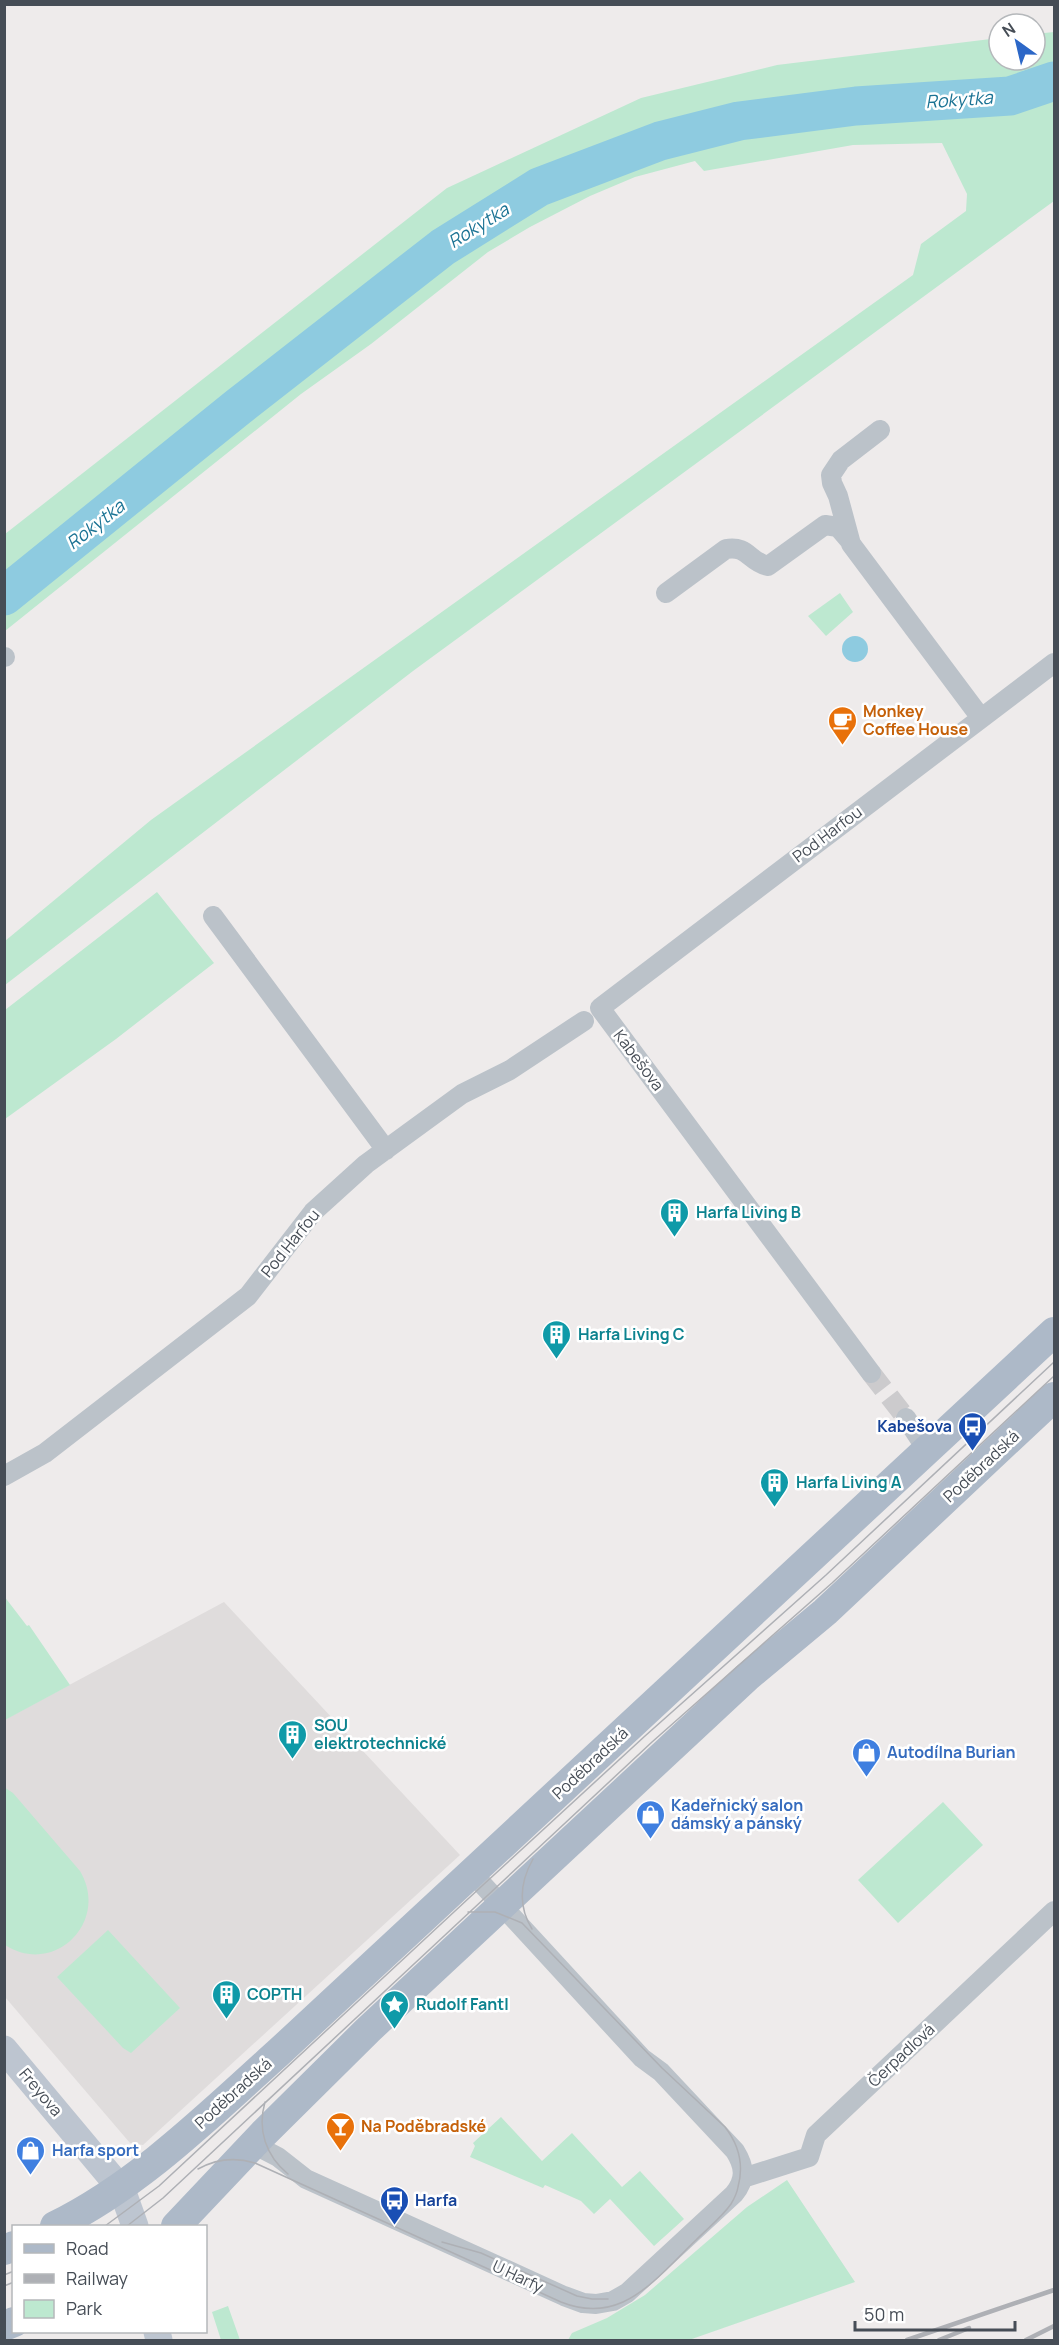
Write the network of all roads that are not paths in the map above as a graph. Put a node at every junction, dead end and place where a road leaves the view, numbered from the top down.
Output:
1 (880, 430) dead end
2 (851, 544) junction
3 (666, 593) dead end
4 (1054, 663) edge
5 (981, 717) junction
6 (213, 916) dead end
7 (600, 1008) joint
8 (584, 1021) dead end
9 (386, 1150) junction
10 (1054, 1332) edge
11 (871, 1373) tunnel mouth
12 (1054, 1397) edge
13 (906, 1418) tunnel mouth
14 (927, 1450) junction
15 (4, 1476) edge
16 (472, 1873) junction
17 (501, 1906) junction
18 (1054, 1911) edge
19 (4, 2049) edge
20 (253, 2145) junction
21 (742, 2170) junction
22 (119, 2187) junction
23 (57, 2225) edge
24 (135, 2225) edge
25 (177, 2225) edge

1 - 2 street
2 - 3 street
2 - 5 street
4 - 5 street, Pod Harfou
5 - 7 street, Pod Harfou
6 - 9 street
7 - 11 street, Kabešova
8 - 9 street, Pod Harfou
9 - 15 street, Pod Harfou
10 - 14 main road, Poděbradská
12 - 17 main road, Poděbradská
13 - 14 street
14 - 16 main road, Poděbradská
16 - 17 street
16 - 22 main road, Poděbradská
17 - 20 main road, Poděbradská
17 - 21 street
18 - 21 street, Čerpadlová
19 - 22 main road, Freyova
20 - 21 street, U Harfy
20 - 25 main road, Poděbradská
22 - 23 main road, Poděbradská
22 - 24 main road, Freyova

